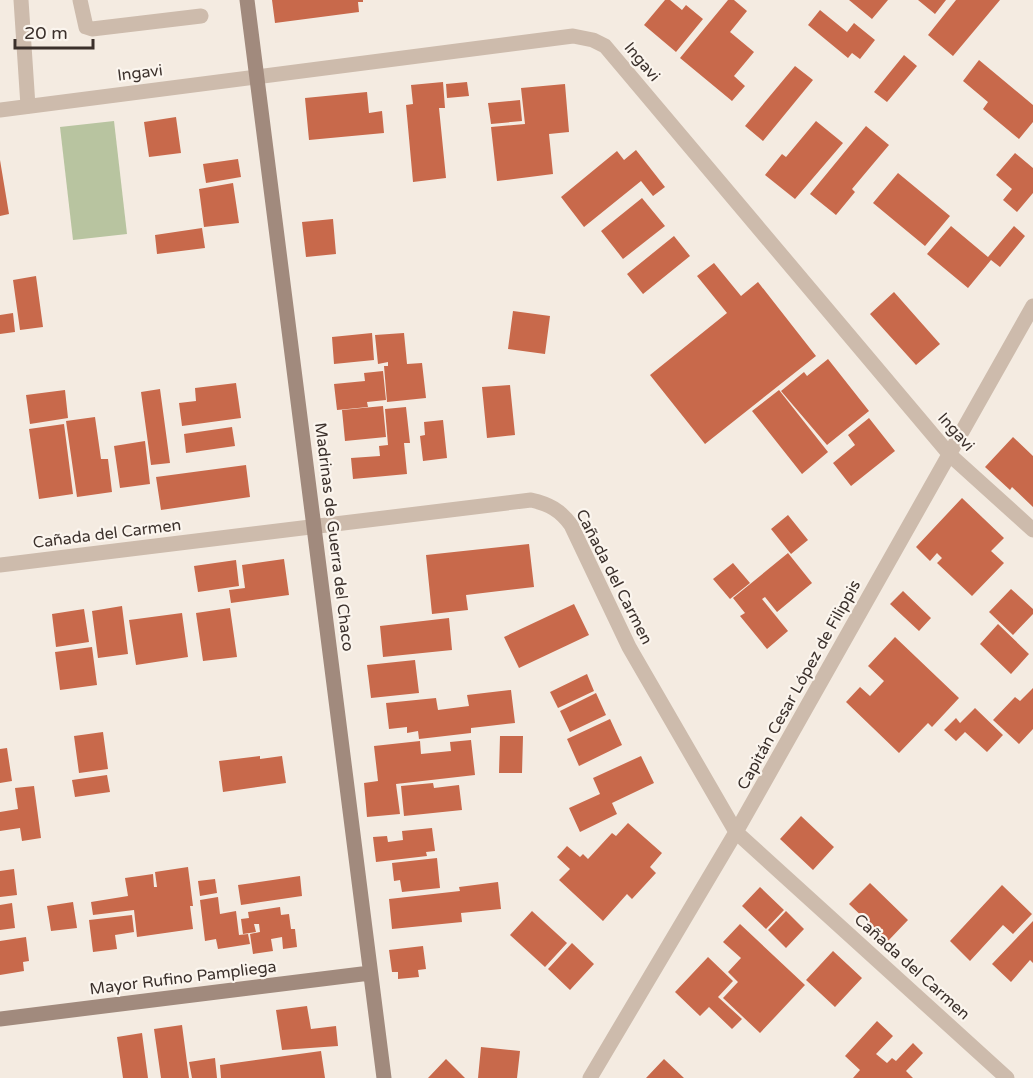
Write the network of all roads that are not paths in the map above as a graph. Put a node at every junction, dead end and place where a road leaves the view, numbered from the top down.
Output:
1 (21, 0) edge
2 (81, 0) edge
3 (247, 0) edge
4 (201, 16) dead end
5 (257, 76) junction
6 (28, 106) junction
7 (0, 110) edge
8 (1033, 306) edge
9 (950, 455) junction
10 (315, 526) junction
11 (1033, 530) edge
12 (0, 565) edge
13 (736, 832) junction
14 (370, 973) junction
15 (0, 1019) edge
16 (384, 1078) edge
17 (590, 1078) edge
18 (1008, 1078) edge

1 - 6 street
2 - 4 street
3 - 5 street, Madrinas de Guerra del Chaco
5 - 6 street, Ingavi
5 - 9 street, Ingavi
5 - 10 street, Madrinas de Guerra del Chaco
6 - 7 street, Ingavi
8 - 9 street, Capitán Cesar López de Filippis
9 - 11 street, Ingavi
9 - 13 street, Capitán Cesar López de Filippis
10 - 12 street, Cañada del Carmen
10 - 13 street, Cañada del Carmen
10 - 14 street, Madrinas de Guerra del Chaco
13 - 17 street, Capitán Cesar López de Filippis
13 - 18 street, Cañada del Carmen
14 - 15 street, Mayor Rufino Pampliega
14 - 16 street, Madrinas de Guerra del Chaco

